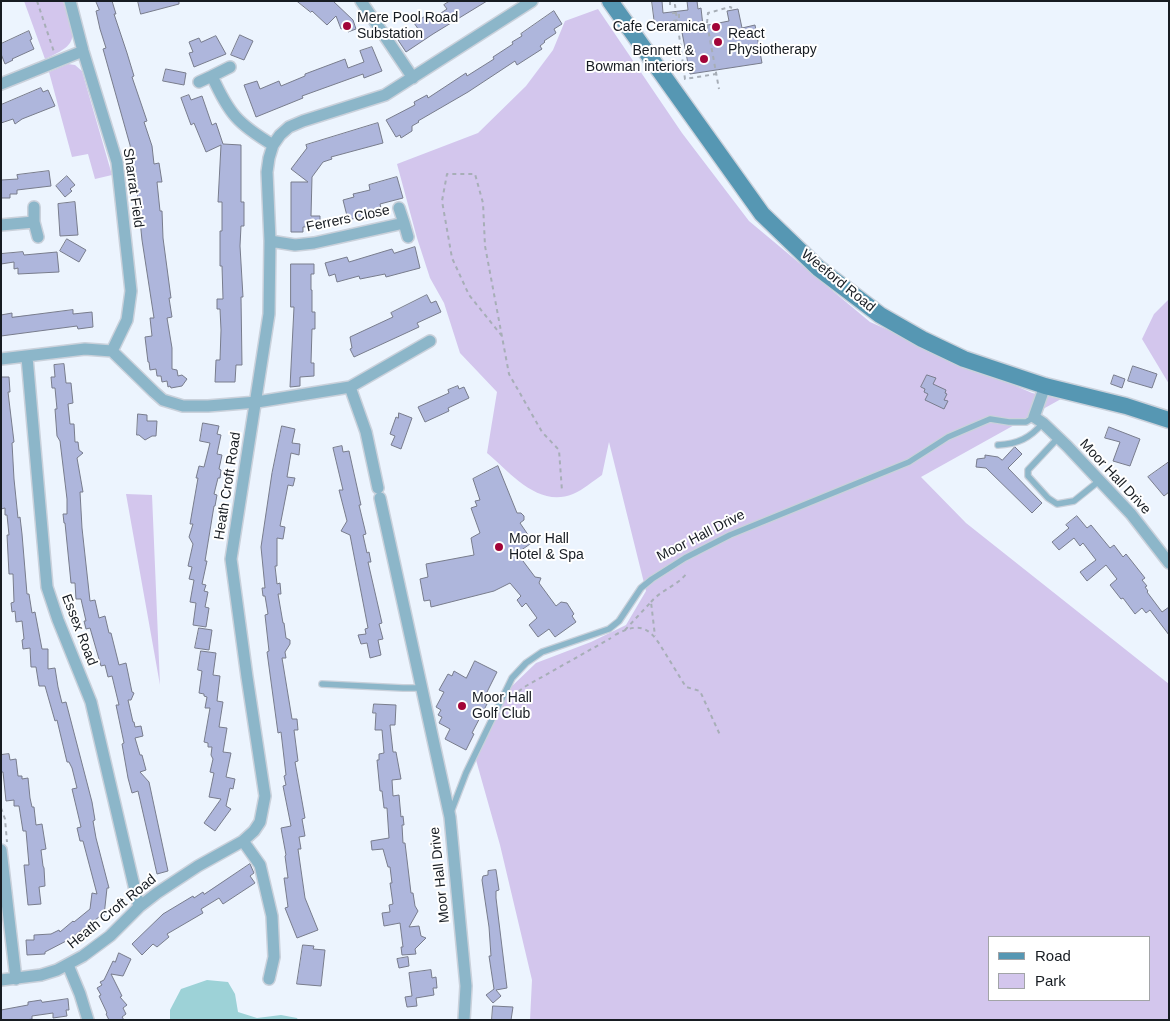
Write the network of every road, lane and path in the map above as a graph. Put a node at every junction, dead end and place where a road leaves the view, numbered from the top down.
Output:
1 (37, 1) edge
2 (70, 1) edge
3 (361, 1) edge
4 (532, 1) edge
5 (610, 1) edge
6 (670, 1) edge
7 (732, 8) dead end
8 (676, 16) junction
9 (673, 20) dead end
10 (706, 23) junction
11 (678, 28) junction
12 (653, 30) dead end
13 (83, 51) junction
14 (57, 62) junction
15 (230, 67) dead end
16 (716, 74) junction
17 (212, 76) junction
18 (412, 78) junction
19 (199, 82) dead end
20 (1, 84) edge
21 (718, 89) dead end
22 (274, 145) junction
23 (34, 207) dead end
24 (399, 208) dead end
25 (34, 222) junction
26 (404, 223) junction
27 (1, 225) edge
28 (38, 237) dead end
29 (408, 237) dead end
30 (270, 241) junction
31 (502, 336) junction
32 (430, 341) dead end
33 (112, 351) junction
34 (27, 357) junction
35 (1, 359) edge
36 (1045, 386) junction
37 (350, 387) junction
38 (257, 402) junction
39 (1038, 420) junction
40 (1169, 420) edge
41 (1058, 438) junction
42 (998, 445) dead end
43 (1099, 481) junction
44 (562, 491) dead end
45 (1169, 563) edge
46 (687, 573) dead end
47 (651, 602) junction
48 (624, 630) junction
49 (655, 636) junction
50 (322, 684) dead end
51 (422, 688) junction
52 (503, 697) junction
53 (720, 735) dead end
54 (1, 808) edge
55 (450, 817) junction
56 (243, 841) junction
57 (4, 848) edge
58 (139, 907) junction
59 (68, 965) junction
60 (16, 978) junction
61 (269, 978) dead end
62 (1, 980) edge
63 (88, 1020) edge
64 (464, 1020) edge

1 - 14 path
2 - 13 street, Sharrat Field
3 - 18 street
4 - 18 street, Heath Croft Road
5 - 36 street, Weeford Road
6 - 8 path
7 - 10 path
8 - 9 path
8 - 11 path
10 - 11 path
10 - 16 path
11 - 12 path
11 - 16 path
13 - 14 street
13 - 33 street, Sharrat Field
14 - 20 street
15 - 17 street
16 - 21 path
17 - 19 street
17 - 22 street
18 - 22 street, Heath Croft Road
22 - 30 street, Heath Croft Road
23 - 25 street
24 - 26 street, Ferrers Close
25 - 27 street
25 - 28 street
26 - 29 street, Ferrers Close
26 - 30 street, Ferrers Close
30 - 38 street, Heath Croft Road
31 - 31 path
31 - 44 path
32 - 37 street
33 - 34 street
33 - 38 street
34 - 35 street
34 - 58 street, Essex Road
36 - 39 street
36 - 40 street, Weeford Road
37 - 38 street
37 - 51 street
38 - 56 street, Heath Croft Road
39 - 41 street, Moor Hall Drive
39 - 42 lane
39 - 52 lane, Moor Hall Drive
41 - 43 street, Moor Hall Drive
41 - 43 lane
43 - 45 street, Moor Hall Drive
46 - 47 path
47 - 48 path
47 - 49 path
48 - 49 path
48 - 52 path
49 - 53 path
50 - 51 lane
51 - 55 street
52 - 55 lane, Moor Hall Drive
54 - 57 path
55 - 64 street, Moor Hall Drive
56 - 58 street, Heath Croft Road
56 - 61 street
57 - 60 street
58 - 59 street, Heath Croft Road
59 - 60 street, Heath Croft Road
59 - 63 street
60 - 62 street, Heath Croft Road

